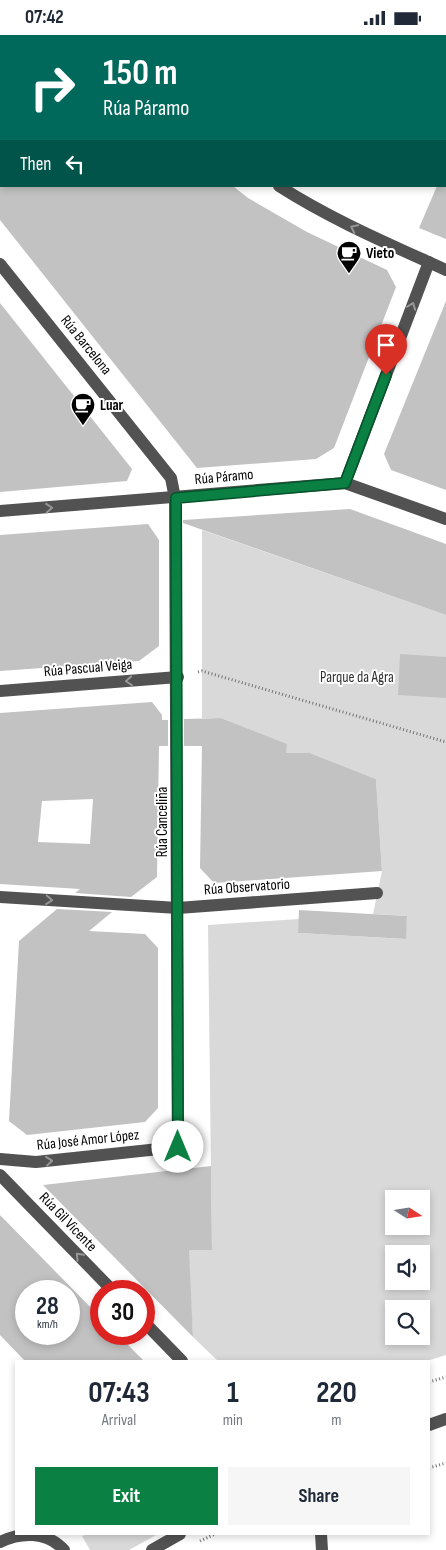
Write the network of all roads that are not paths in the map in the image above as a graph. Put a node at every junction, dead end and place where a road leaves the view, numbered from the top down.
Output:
1 (280, 187) edge
2 (429, 262) junction
3 (0, 264) edge
4 (446, 269) edge
5 (345, 483) junction
6 (176, 498) junction
7 (0, 511) edge
8 (446, 519) edge
9 (178, 677) junction
10 (0, 691) edge
11 (377, 893) dead end
12 (0, 897) edge
13 (178, 908) junction
14 (178, 1147) joint
15 (0, 1159) edge
16 (0, 1175) edge
17 (102, 1280) edge
18 (155, 1333) edge
19 (181, 1360) edge
20 (446, 1419) edge
21 (430, 1425) edge
22 (16, 1535) edge
23 (35, 1535) edge
24 (178, 1535) edge
25 (321, 1535) edge
26 (0, 1541) edge
27 (64, 1550) edge
28 (152, 1550) edge
29 (322, 1550) edge

2 -> 1 street
2 - 4 street
5 -> 2 street
3 - 6 street, Rúa Barcelona
5 - 6 street, Rúa Páramo
5 - 8 street, Rúa Páramo
7 -> 6 street, Rúa Páramo
6 - 9 street, Rúa Canceliña
9 -> 10 street, Rúa Pascual Veiga
9 - 13 street, Rúa Canceliña
11 - 13 street, Rúa Observatorio
12 -> 13 street, Rúa Observatorio
13 - 14 street, Rúa Canceliña
15 -> 14 street, Rúa José Amor López
17 -> 16 street, Rúa Gil Vicente
18 - 19 street
20 - 21 street
22 - 26 street
23 - 27 street
24 - 28 street
25 - 29 street

